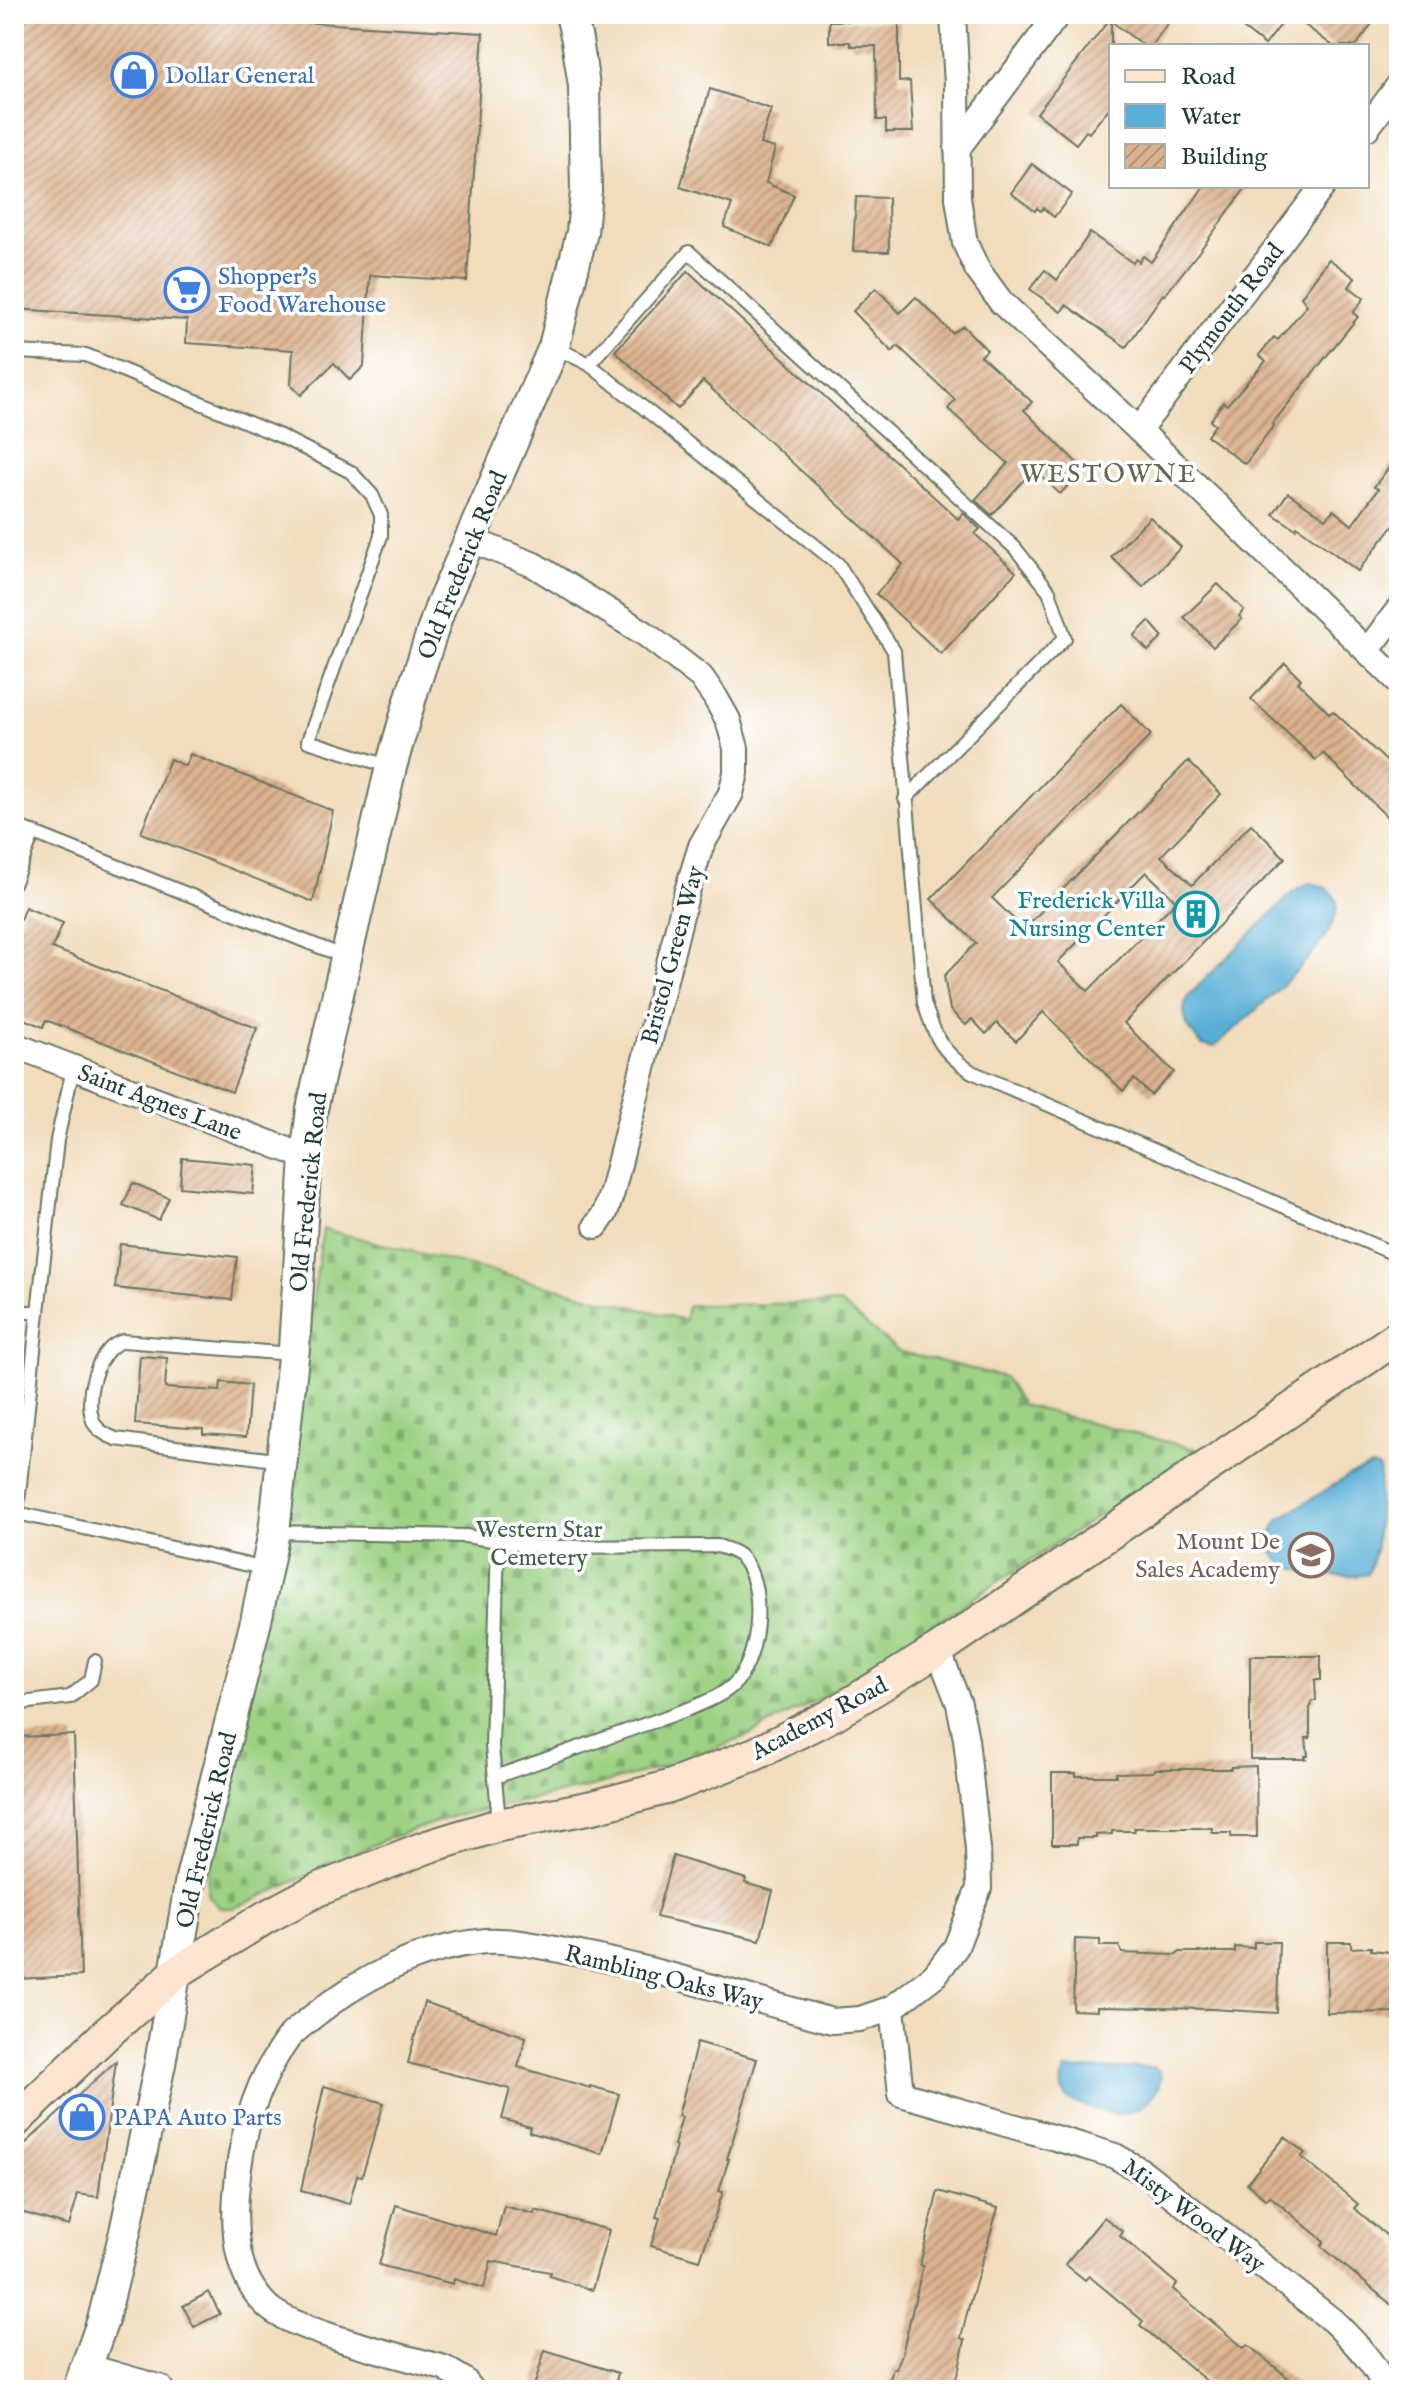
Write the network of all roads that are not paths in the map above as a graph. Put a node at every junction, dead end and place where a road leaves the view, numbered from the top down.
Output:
1 (571, 14) edge
2 (953, 14) edge
3 (1058, 14) edge
4 (1399, 85) edge
5 (1369, 125) edge
6 (957, 149) junction
7 (1321, 188) edge
8 (554, 347) junction
9 (14, 352) edge
10 (589, 364) junction
11 (1139, 430) junction
12 (469, 539) junction
13 (1399, 609) edge
14 (1367, 651) junction
15 (1399, 682) edge
16 (391, 767) junction
17 (905, 799) junction
18 (14, 825) edge
19 (34, 832) junction
20 (14, 882) edge
21 (346, 958) junction
22 (14, 1045) edge
23 (73, 1069) junction
24 (306, 1157) junction
25 (596, 1226) dead end
26 (1399, 1256) edge
27 (14, 1312) edge
28 (38, 1312) junction
29 (1399, 1336) edge
30 (293, 1355) junction
31 (282, 1461) junction
32 (274, 1532) junction
33 (498, 1542) junction
34 (266, 1569) junction
35 (938, 1650) junction
36 (95, 1661) dead end
37 (14, 1704) edge
38 (495, 1777) junction
39 (499, 1825) junction
40 (177, 1972) junction
41 (892, 2008) junction
42 (14, 2122) edge
43 (82, 2380) edge
44 (158, 2390) edge
45 (472, 2390) edge
46 (1386, 2390) edge

1 - 8 street, Old Frederick Road
2 - 6 street
3 - 6 street
4 - 5 street
6 - 11 street
7 - 11 street, Plymouth Road
8 - 10 lane
8 - 12 street, Old Frederick Road
9 - 16 lane
10 - 17 lane
10 - 17 lane
11 - 14 street
12 - 16 street, Old Frederick Road
12 - 25 street, Bristol Green Way
13 - 14 street
14 - 15 street
16 - 21 street, Old Frederick Road
17 - 26 lane
18 - 19 lane
19 - 20 lane
19 - 21 lane
21 - 24 street, Old Frederick Road
22 - 23 street, Saint Agnes Lane
23 - 24 street, Saint Agnes Lane
23 - 28 lane
24 - 30 street, Old Frederick Road
27 - 28 lane
28 - 34 lane
29 - 35 main road, Academy Road
30 - 31 street, Old Frederick Road
30 - 31 lane
31 - 32 street, Old Frederick Road
32 - 33 lane
32 - 34 street, Old Frederick Road
33 - 38 lane
33 - 38 lane
34 - 40 street, Old Frederick Road
35 - 39 main road, Academy Road
35 - 41 street, Rambling Oaks Way
36 - 37 lane
38 - 39 lane
39 - 40 main road, Academy Road
40 - 42 main road, Academy Road
40 - 43 street, Old Frederick Road
41 - 45 street, Rambling Oaks Way
41 - 46 street, Misty Wood Way
43 - 44 street

